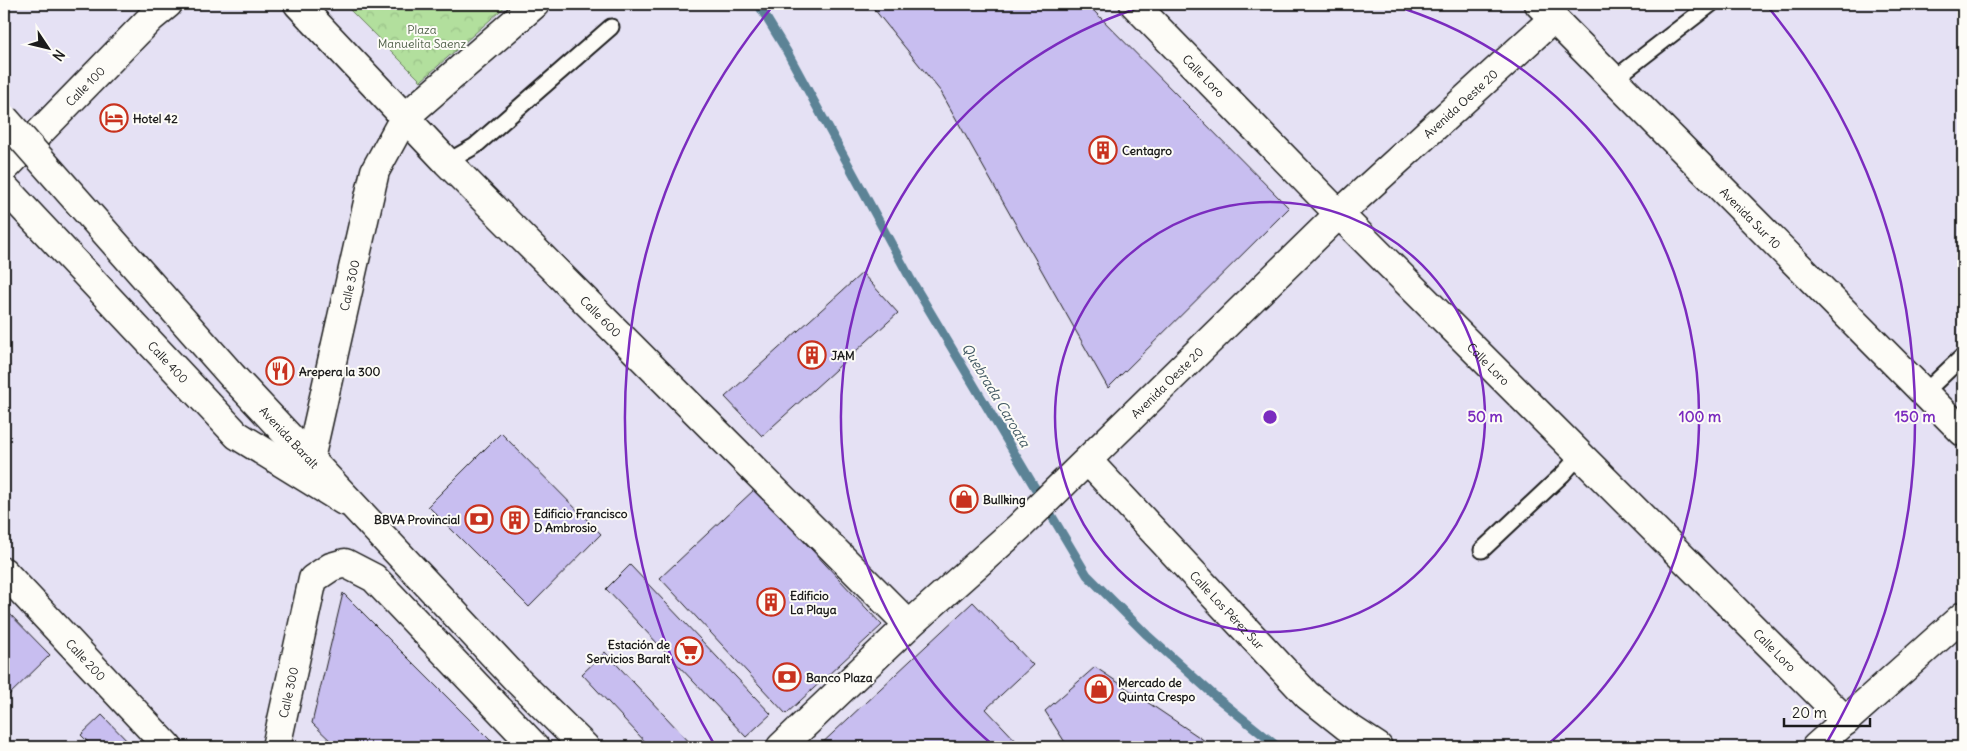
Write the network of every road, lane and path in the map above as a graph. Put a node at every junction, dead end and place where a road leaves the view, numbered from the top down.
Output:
1 (168, 4) edge
2 (298, 4) edge
3 (535, 4) edge
4 (1134, 4) edge
5 (1711, 4) edge
6 (1547, 11) edge
7 (611, 27) dead end
8 (1614, 79) junction
9 (4, 118) edge
10 (404, 118) junction
11 (447, 162) junction
12 (4, 169) edge
13 (4, 187) edge
14 (1339, 214) junction
15 (1963, 356) edge
16 (1924, 392) junction
17 (1963, 432) edge
18 (1581, 454) junction
19 (310, 459) junction
20 (1088, 461) junction
21 (356, 508) junction
22 (1482, 550) dead end
23 (4, 572) edge
24 (1963, 616) edge
25 (909, 625) junction
26 (1846, 721) junction
27 (168, 747) edge
28 (276, 747) edge
29 (535, 747) edge
30 (585, 747) edge
31 (781, 747) edge
32 (1378, 747) edge
33 (1816, 747) edge

1 - 12 street, Calle 100
2 - 10 street, Calle 600
3 - 10 street
4 - 14 street, Calle Loro
5 - 8 lane
6 - 8 street, Avenida Sur 10
6 - 14 street, Avenida Oeste 20
7 - 11 lane
8 - 16 street, Avenida Sur 10
9 - 19 street, Avenida Baralt, bridge
10 - 11 street, Calle 600
10 - 19 street, Calle 300
11 - 25 street, Calle 600
13 - 21 street, Calle 400
14 - 18 street, Calle Loro
14 - 20 street, Avenida Oeste 20
15 - 16 lane
16 - 17 street, Avenida Sur 10
18 - 22 lane
18 - 26 street, Calle Loro
19 - 21 street, Avenida Baralt
20 - 25 street, Avenida Oeste 20
20 - 32 street, Calle Los Pérez Sur
21 - 30 street, Avenida Baralt
23 - 27 street, Calle 200
24 - 26 street
25 - 31 street, Avenida Oeste 20
26 - 33 street
28 - 29 street, Calle 300

